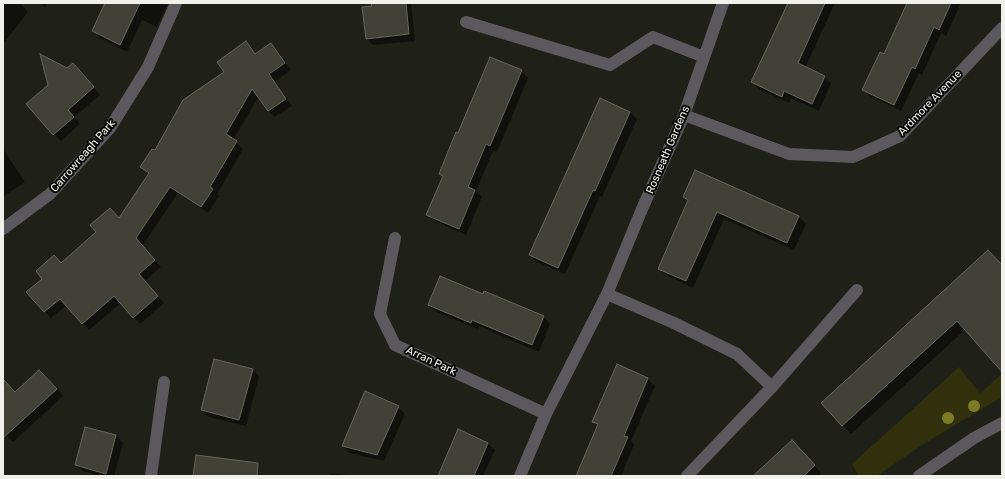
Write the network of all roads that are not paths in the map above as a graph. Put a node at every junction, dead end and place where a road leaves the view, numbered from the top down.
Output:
1 (176, 3) edge
2 (723, 3) edge
3 (466, 22) dead end
4 (1002, 28) edge
5 (704, 57) junction
6 (684, 115) junction
7 (3, 229) edge
8 (395, 238) dead end
9 (857, 290) dead end
10 (607, 294) junction
11 (164, 382) dead end
12 (772, 387) junction
13 (546, 414) junction
14 (1002, 423) edge
15 (931, 472) edge
16 (151, 476) edge
17 (520, 476) edge
18 (687, 476) edge
19 (918, 476) edge

1 - 7 street, Carrowreagh Park
2 - 5 street, Rosneath Gardens
3 - 5 street
4 - 6 street, Ardmore Avenue
5 - 6 street, Rosneath Gardens
6 - 10 street, Rosneath Gardens
8 - 13 street, Arran Park
9 - 12 street
10 - 12 street
10 - 13 street, Rosneath Gardens
11 - 16 street
12 - 18 street
13 - 17 street, Rosneath Gardens
14 - 15 street
15 - 19 street

